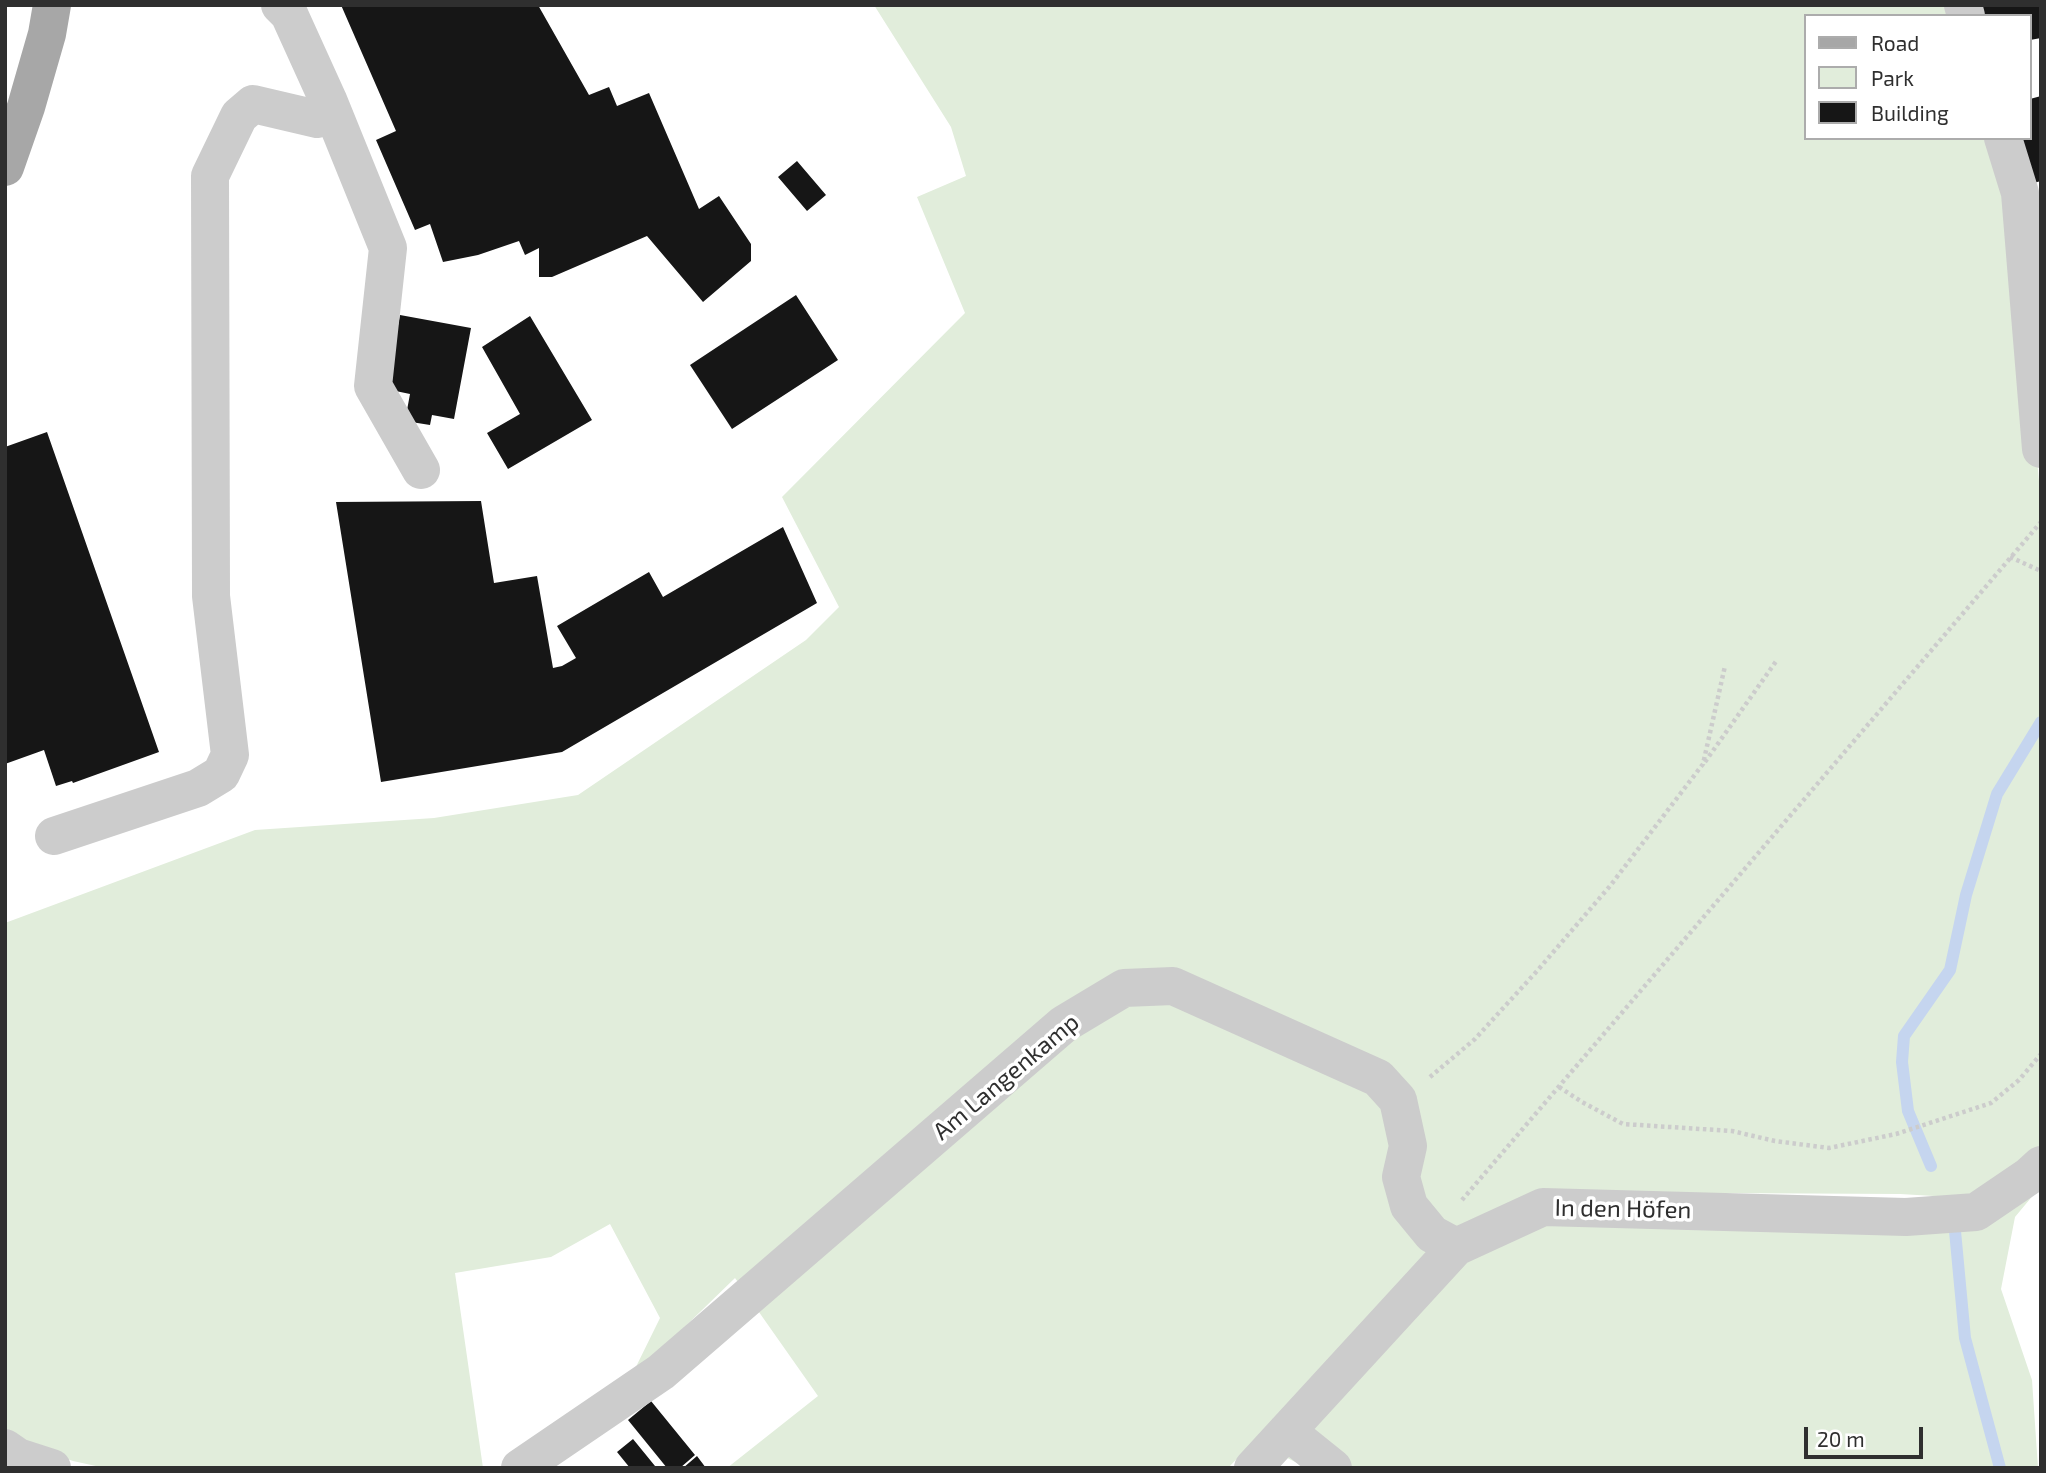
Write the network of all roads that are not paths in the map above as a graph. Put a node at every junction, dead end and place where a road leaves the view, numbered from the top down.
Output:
1 (52, 5) edge
2 (280, 5) edge
3 (317, 119) dead end
4 (2004, 140) edge
5 (5, 167) edge
6 (2041, 449) edge
7 (422, 470) dead end
8 (54, 836) dead end
9 (2041, 1165) edge
10 (1444, 1241) junction
11 (1287, 1431) junction
12 (5, 1448) edge
13 (52, 1468) edge
14 (520, 1468) edge
15 (1253, 1468) edge
16 (1333, 1468) edge

1 - 5 main road
2 - 7 street
3 - 8 street
4 - 6 street
9 - 10 street, In den Höfen
10 - 11 street, In den Höfen
10 - 14 street, Am Langenkamp
11 - 15 street, In den Höfen
11 - 16 street
12 - 13 street

